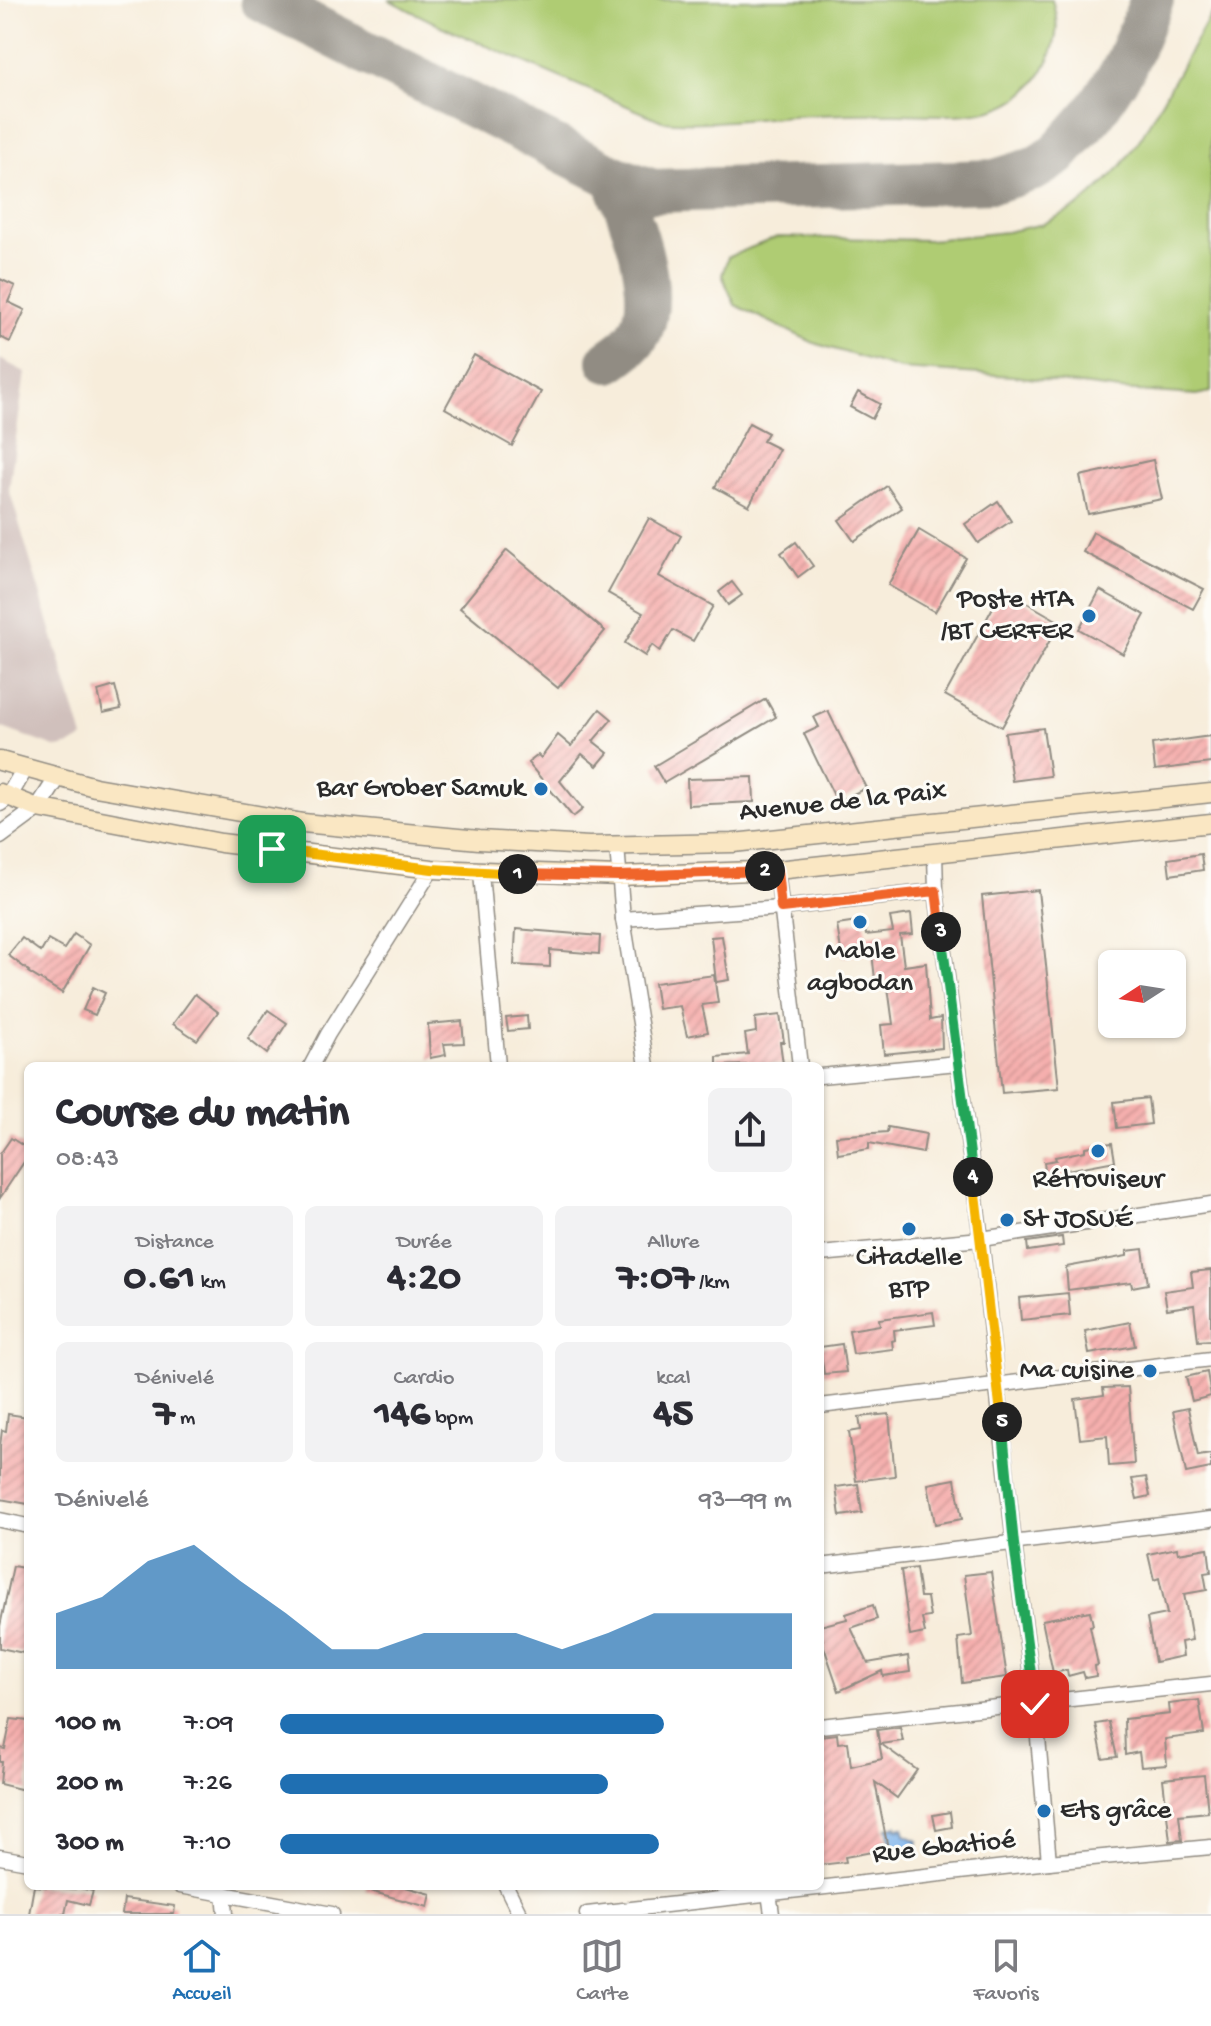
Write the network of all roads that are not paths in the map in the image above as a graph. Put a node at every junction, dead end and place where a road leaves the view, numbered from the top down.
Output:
1 (0, 761) edge
2 (24, 770) junction
3 (58, 777) junction
4 (1211, 793) edge
5 (3, 797) edge
6 (38, 808) junction
7 (1211, 823) edge
8 (0, 836) edge
9 (617, 846) junction
10 (935, 854) junction
11 (432, 869) junction
12 (777, 870) junction
13 (481, 873) junction
14 (619, 876) junction
15 (936, 891) junction
16 (781, 908) junction
17 (623, 919) junction
18 (313, 1062) edge
19 (498, 1062) edge
20 (646, 1062) edge
21 (800, 1062) edge
22 (958, 1063) junction
23 (824, 1076) edge
24 (1211, 1204) edge
25 (981, 1239) junction
26 (824, 1254) edge
27 (1211, 1359) edge
28 (998, 1383) junction
29 (824, 1405) edge
30 (1211, 1519) edge
31 (0, 1520) edge
32 (24, 1525) edge
33 (1014, 1544) junction
34 (824, 1566) edge
35 (1211, 1684) edge
36 (1035, 1704) junction
37 (824, 1726) edge
38 (1211, 1847) edge
39 (0, 1857) edge
40 (24, 1861) edge
41 (1049, 1862) junction
42 (824, 1884) edge
43 (205, 1890) edge
44 (508, 1890) edge
45 (768, 1890) edge
46 (224, 1893) junction
47 (226, 1914) edge
48 (332, 1914) edge
49 (520, 1914) edge
50 (587, 1914) edge
51 (772, 1914) edge

1 - 2 main road, Avenue de la Paix
2 - 3 main road, Avenue de la Paix
2 - 5 street
3 - 6 street
3 - 9 main road, Avenue de la Paix
4 - 9 main road, Avenue de la Paix
5 - 6 main road
6 - 8 street
6 - 11 main road
7 - 10 main road
9 - 14 street
10 - 12 main road
10 - 15 street
11 - 13 main road
11 - 18 street
12 - 14 main road
12 - 16 street
13 - 14 main road
13 - 19 street
14 - 17 street
15 - 16 street
15 - 22 street
16 - 17 street
16 - 21 street
17 - 20 street
22 - 23 street
22 - 25 street
24 - 25 street
25 - 26 street
25 - 28 street
27 - 28 street
28 - 29 street
28 - 33 street
30 - 33 street
31 - 32 street
33 - 34 street
33 - 36 street
35 - 36 street
36 - 37 street
36 - 41 street
38 - 41 street, Rue Gbatioé
39 - 40 street
41 - 42 street, Rue Gbatioé
43 - 46 street
44 - 49 street
45 - 50 street, Rue Gbatioé
45 - 51 street
46 - 47 street
46 - 48 street

